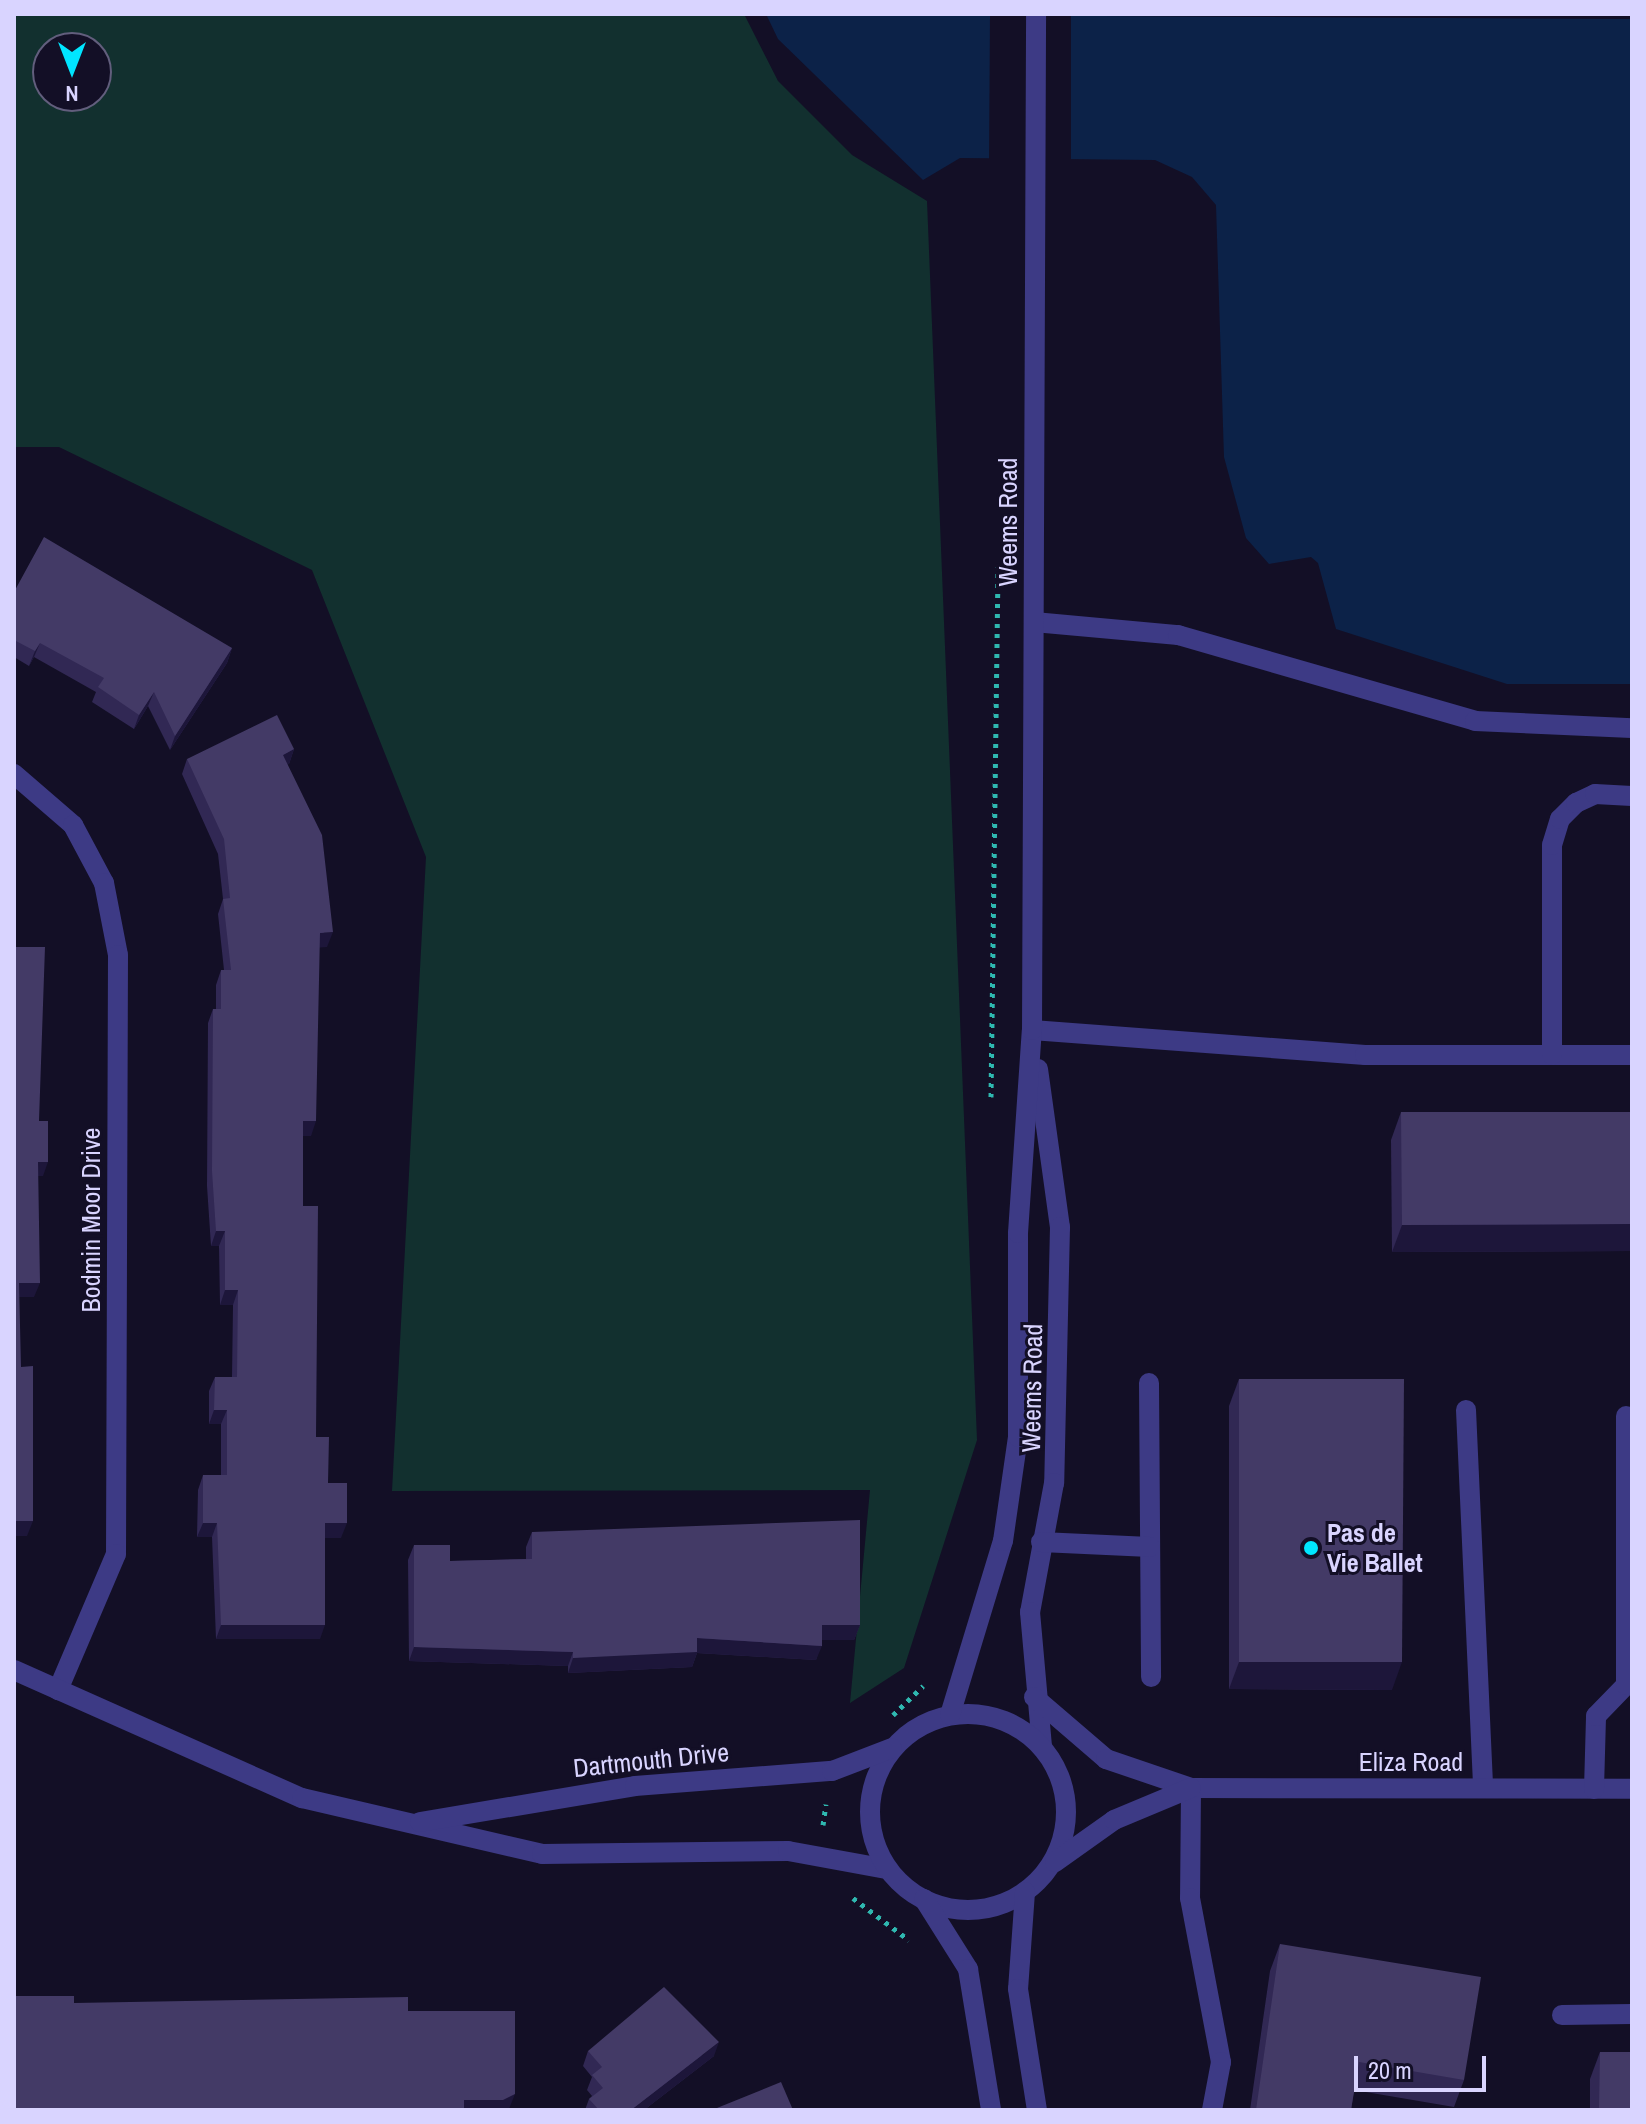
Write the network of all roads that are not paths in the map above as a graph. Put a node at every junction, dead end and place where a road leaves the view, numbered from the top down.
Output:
1 (1036, 14) edge
2 (1034, 622) junction
3 (1632, 728) edge
4 (14, 774) edge
5 (1632, 796) edge
6 (1032, 1030) junction
7 (1552, 1055) junction
8 (1632, 1055) edge
9 (1149, 1383) dead end
10 (1466, 1410) dead end
11 (1626, 1416) dead end
12 (1041, 1542) junction
13 (1150, 1547) junction
14 (14, 1670) edge
15 (1151, 1677) dead end
16 (58, 1690) junction
17 (1034, 1697) junction
18 (950, 1715) junction
19 (1042, 1747) junction
20 (892, 1748) junction
21 (1483, 1787) junction
22 (1191, 1788) junction
23 (1594, 1789) junction
24 (1632, 1789) edge
25 (414, 1823) junction
26 (1049, 1868) junction
27 (887, 1869) junction
28 (1025, 1892) junction
29 (924, 1899) junction
30 (1632, 2014) edge
31 (1562, 2015) dead end
32 (991, 2110) edge
33 (1037, 2110) edge
34 (1212, 2110) edge

1 - 2 street, Weems Road
2 - 3 street
2 - 6 street, Weems Road
4 - 16 street, Bodmin Moor Drive
5 - 7 street
6 - 7 street
6 - 12 street, Weems Road
6 - 18 street, Weems Road
7 - 8 street
9 - 13 street
10 - 21 street
11 - 23 street
12 - 13 street
12 - 17 street, Weems Road
13 - 15 street
14 - 16 street, Dartmouth Drive
16 - 25 street, Dartmouth Drive
17 - 19 street, Weems Road
17 - 22 street, Eliza Road
18 - 19 street
18 - 20 street
19 - 26 street
20 - 25 street, Dartmouth Drive
20 - 27 street
21 - 22 street, Eliza Road
21 - 23 street, Eliza Road
22 - 26 street, Eliza Road
22 - 34 street
23 - 24 street, Eliza Road
25 - 27 street, Dartmouth Drive
26 - 28 street
27 - 29 street
28 - 29 street
28 - 33 street
29 - 32 street
30 - 31 street

